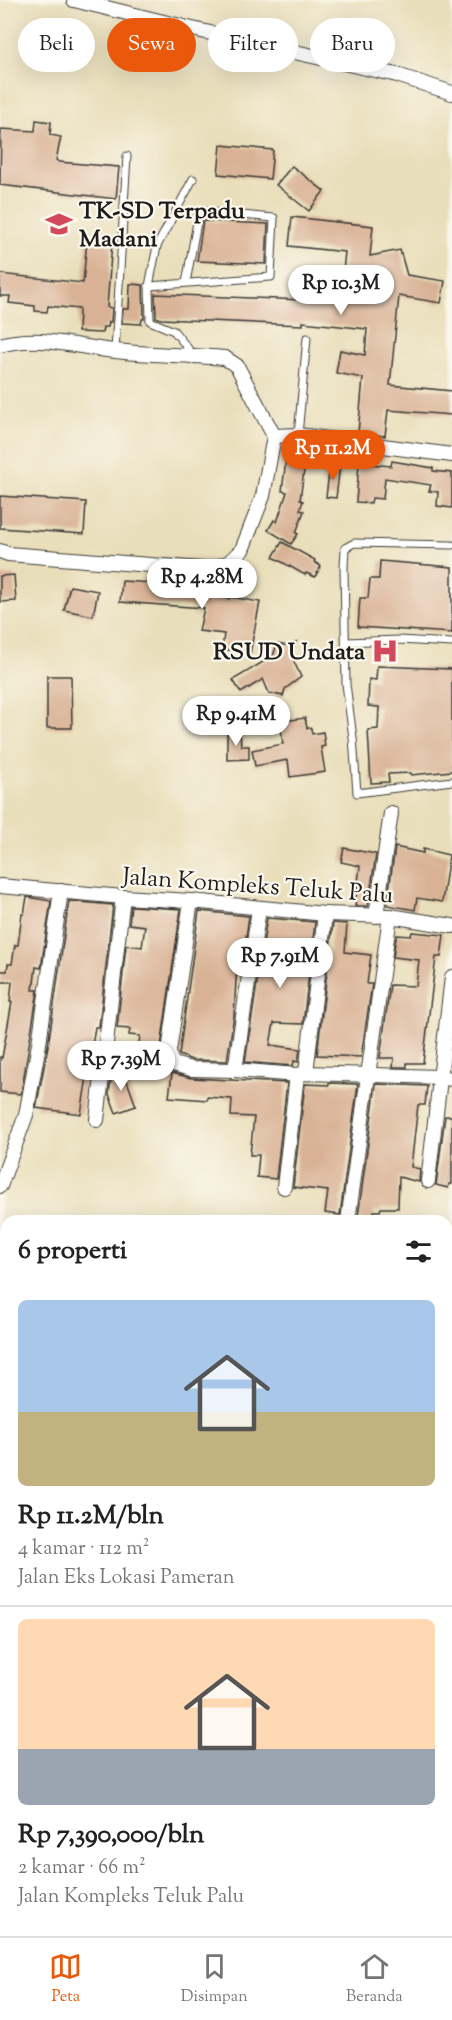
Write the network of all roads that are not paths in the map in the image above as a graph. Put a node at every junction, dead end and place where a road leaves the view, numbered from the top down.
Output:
1 (74, 0) edge
2 (452, 93) edge
3 (127, 156) dead end
4 (194, 179) dead end
5 (186, 283) junction
6 (149, 286) junction
7 (308, 338) dead end
8 (0, 345) edge
9 (115, 351) junction
10 (194, 356) junction
11 (298, 435) junction
12 (274, 436) junction
13 (452, 455) edge
14 (452, 545) edge
15 (0, 551) edge
16 (346, 642) junction
17 (452, 643) edge
18 (452, 781) edge
19 (391, 813) dead end
20 (0, 886) edge
21 (60, 891) junction
22 (123, 897) junction
23 (191, 901) junction
24 (259, 909) junction
25 (325, 914) junction
26 (376, 916) junction
27 (390, 916) junction
28 (452, 926) edge
29 (452, 977) edge
30 (235, 1070) junction
31 (301, 1074) junction
32 (369, 1074) junction
33 (446, 1078) edge
34 (97, 1120) dead end
35 (428, 1181) dead end
36 (0, 1186) edge
37 (284, 1187) dead end
38 (349, 1215) edge

1 - 2 street
3 - 9 lane
4 - 6 lane
5 - 5 lane
5 - 6 lane
6 - 10 lane
7 - 11 lane
8 - 9 street
9 - 10 street
10 - 12 street
11 - 12 street
11 - 13 street
12 - 15 street
14 - 16 lane
16 - 17 lane
16 - 18 lane
19 - 26 street
20 - 21 street, Jalan Kompleks Teluk Palu
21 - 22 street, Jalan Kompleks Teluk Palu
21 - 36 street
22 - 23 street, Jalan Kompleks Teluk Palu
22 - 34 street
23 - 24 street, Jalan Kompleks Teluk Palu
23 - 30 street
24 - 25 street, Jalan Kompleks Teluk Palu
24 - 30 street
25 - 26 street, Jalan Kompleks Teluk Palu
25 - 31 street
26 - 27 street, Jalan Kompleks Teluk Palu
27 - 28 street, Jalan Kompleks Teluk Palu
27 - 32 street
29 - 33 street
30 - 31 street
31 - 32 street
31 - 37 street
32 - 33 street
32 - 38 street
33 - 35 street

